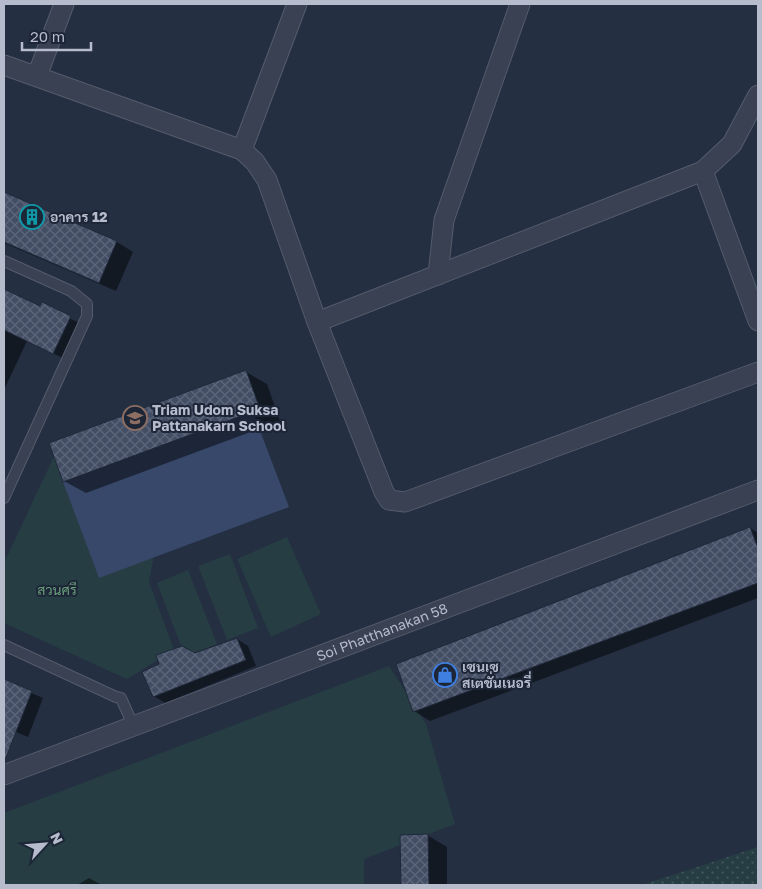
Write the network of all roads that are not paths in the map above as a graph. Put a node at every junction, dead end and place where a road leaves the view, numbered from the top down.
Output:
1 (64, 4) edge
2 (297, 4) edge
3 (520, 4) edge
4 (4, 65) edge
5 (38, 76) junction
6 (758, 95) edge
7 (242, 150) junction
8 (703, 171) junction
9 (4, 261) edge
10 (438, 275) junction
11 (758, 321) edge
12 (317, 322) junction
13 (758, 372) edge
14 (757, 494) edge
15 (4, 498) edge
16 (4, 645) edge
17 (134, 725) junction
18 (4, 775) edge

1 - 5 street
2 - 7 street
3 - 10 street
4 - 5 street
5 - 7 street
6 - 8 street
7 - 12 street
8 - 10 street
8 - 11 street
9 - 15 lane
10 - 12 street
12 - 13 street
14 - 17 street, Soi Phatthanakan 58
16 - 17 lane
17 - 18 street, Soi Phatthanakan 58

